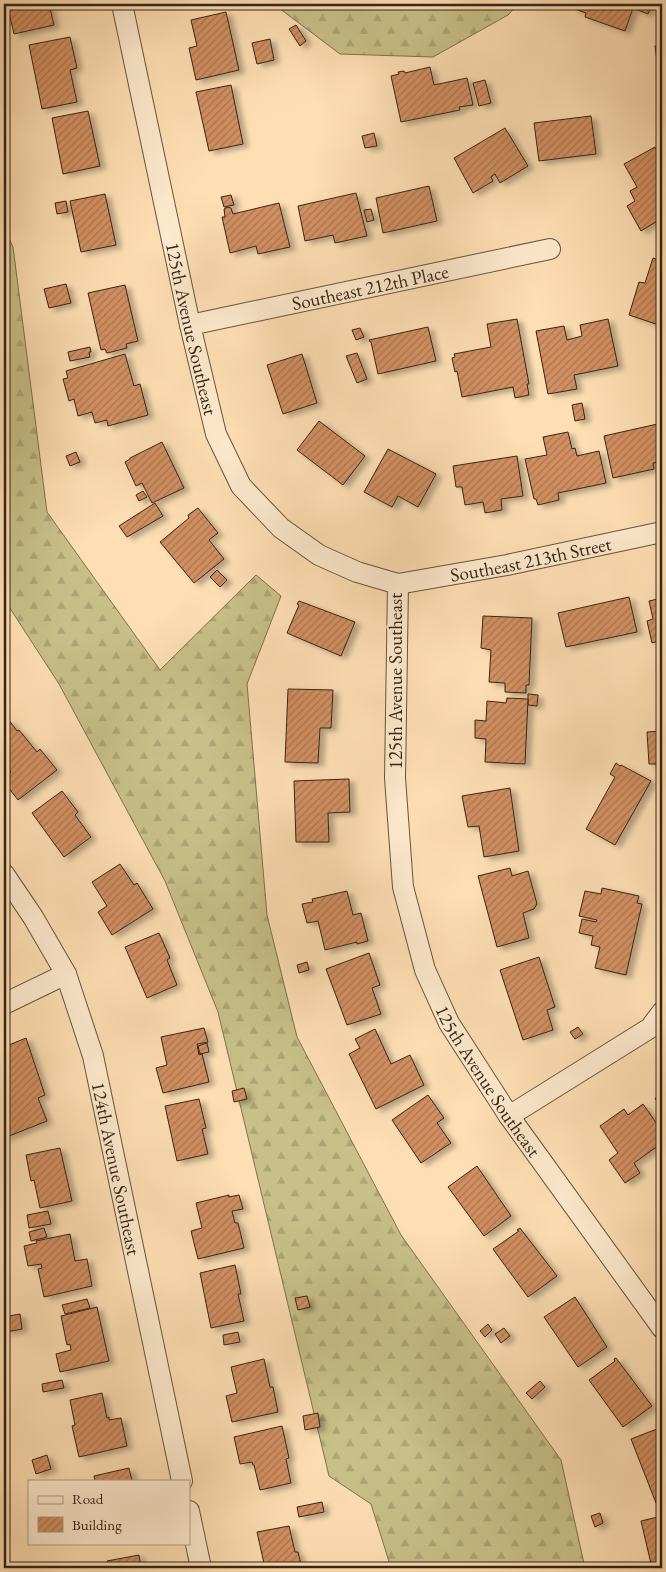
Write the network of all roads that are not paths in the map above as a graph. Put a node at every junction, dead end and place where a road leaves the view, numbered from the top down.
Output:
1 (122, 4) edge
2 (550, 249) dead end
3 (190, 325) junction
4 (662, 532) edge
5 (398, 584) junction
6 (4, 874) edge
7 (66, 974) junction
8 (4, 1004) edge
9 (662, 1012) edge
10 (510, 1116) junction
11 (662, 1328) edge
12 (182, 1480) edge
13 (190, 1516) edge
14 (201, 1568) edge

1 - 3 street, 125th Avenue Southeast
2 - 3 street, Southeast 212th Place
3 - 5 street, 125th Avenue Southeast
4 - 5 street, Southeast 213th Street
5 - 10 street, 125th Avenue Southeast
6 - 7 street, 124th Avenue Southeast
7 - 8 street
7 - 12 street, 124th Avenue Southeast
9 - 10 street
10 - 11 street, 125th Avenue Southeast
13 - 14 street

